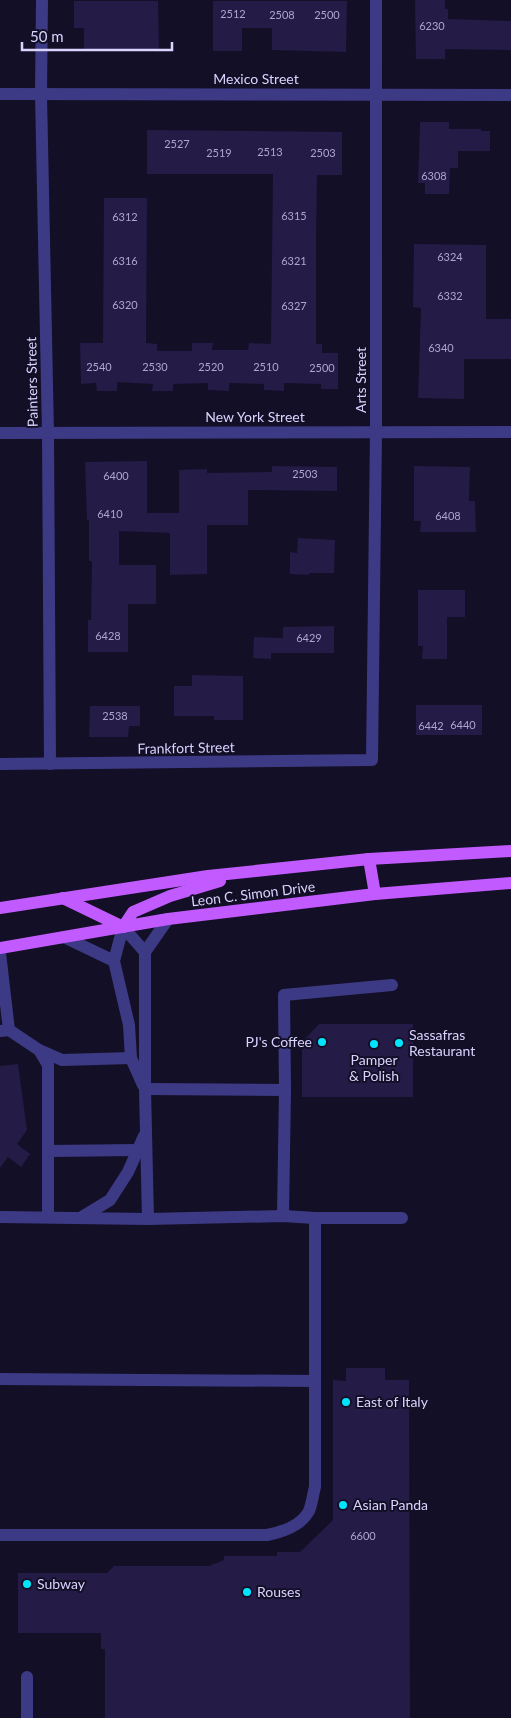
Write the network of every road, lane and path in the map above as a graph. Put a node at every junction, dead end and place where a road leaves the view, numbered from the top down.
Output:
1 (42, 0) edge
2 (376, 0) edge
3 (0, 94) edge
4 (42, 94) junction
5 (376, 94) junction
6 (511, 95) edge
7 (376, 432) junction
8 (511, 432) edge
9 (0, 433) edge
10 (48, 433) junction
11 (372, 760) joint
12 (0, 764) edge
13 (50, 764) junction
14 (511, 851) edge
15 (369, 859) junction
16 (248, 872) junction
17 (511, 883) edge
18 (375, 894) junction
19 (63, 898) junction
20 (0, 908) edge
21 (168, 919) junction
22 (123, 927) junction
23 (64, 937) junction
24 (0, 948) edge
25 (146, 952) junction
26 (0, 953) edge
27 (114, 962) junction
28 (392, 985) dead end
29 (4, 1031) edge
30 (39, 1050) junction
31 (131, 1058) junction
32 (144, 1089) junction
33 (285, 1090) junction
34 (146, 1131) junction
35 (137, 1150) junction
36 (48, 1151) junction
37 (283, 1216) junction
38 (0, 1217) edge
39 (48, 1217) junction
40 (82, 1217) junction
41 (315, 1218) junction
42 (402, 1218) dead end
43 (148, 1219) junction
44 (0, 1379) edge
45 (315, 1381) junction
46 (0, 1535) edge
47 (27, 1677) dead end
48 (27, 1718) edge

1 - 4 street, Painters Street
2 - 5 street, Arts Street
3 - 4 street, Mexico Street
4 - 5 street, Mexico Street
4 - 10 street, Painters Street
5 - 6 street, Mexico Street
5 - 7 street, Arts Street
7 - 8 street, New York Street
7 - 10 street, New York Street
7 - 11 street, Arts Street
9 - 10 street, New York Street
10 - 13 street, Painters Street
11 - 13 street, Frankfort Street
12 - 13 street, Frankfort Street
14 - 15 main road, Leon C. Simon Drive
15 - 16 main road, Leon C. Simon Drive
15 - 18 main road
16 - 19 main road, Leon C. Simon Drive
16 - 22 main road
17 - 18 main road, Leon C. Simon Drive
18 - 21 main road, Leon C. Simon Drive
19 - 20 main road, Leon C. Simon Drive
19 - 22 main road
21 - 22 main road, Leon C. Simon Drive
21 - 25 street
22 - 23 main road, Leon C. Simon Drive
22 - 25 street
22 - 27 street
23 - 24 main road, Leon C. Simon Drive
23 - 27 street
25 - 32 street
26 - 29 street
27 - 31 street
28 - 33 street
29 - 30 street
30 - 31 street
30 - 36 street
31 - 32 street
32 - 33 street
32 - 34 street
33 - 37 street
34 - 35 street
34 - 43 street
35 - 36 street
35 - 40 street
36 - 39 street
37 - 41 street
37 - 43 street
38 - 39 street
39 - 40 street
40 - 43 street
41 - 42 street
41 - 45 street
44 - 45 street
45 - 46 street
47 - 48 street

